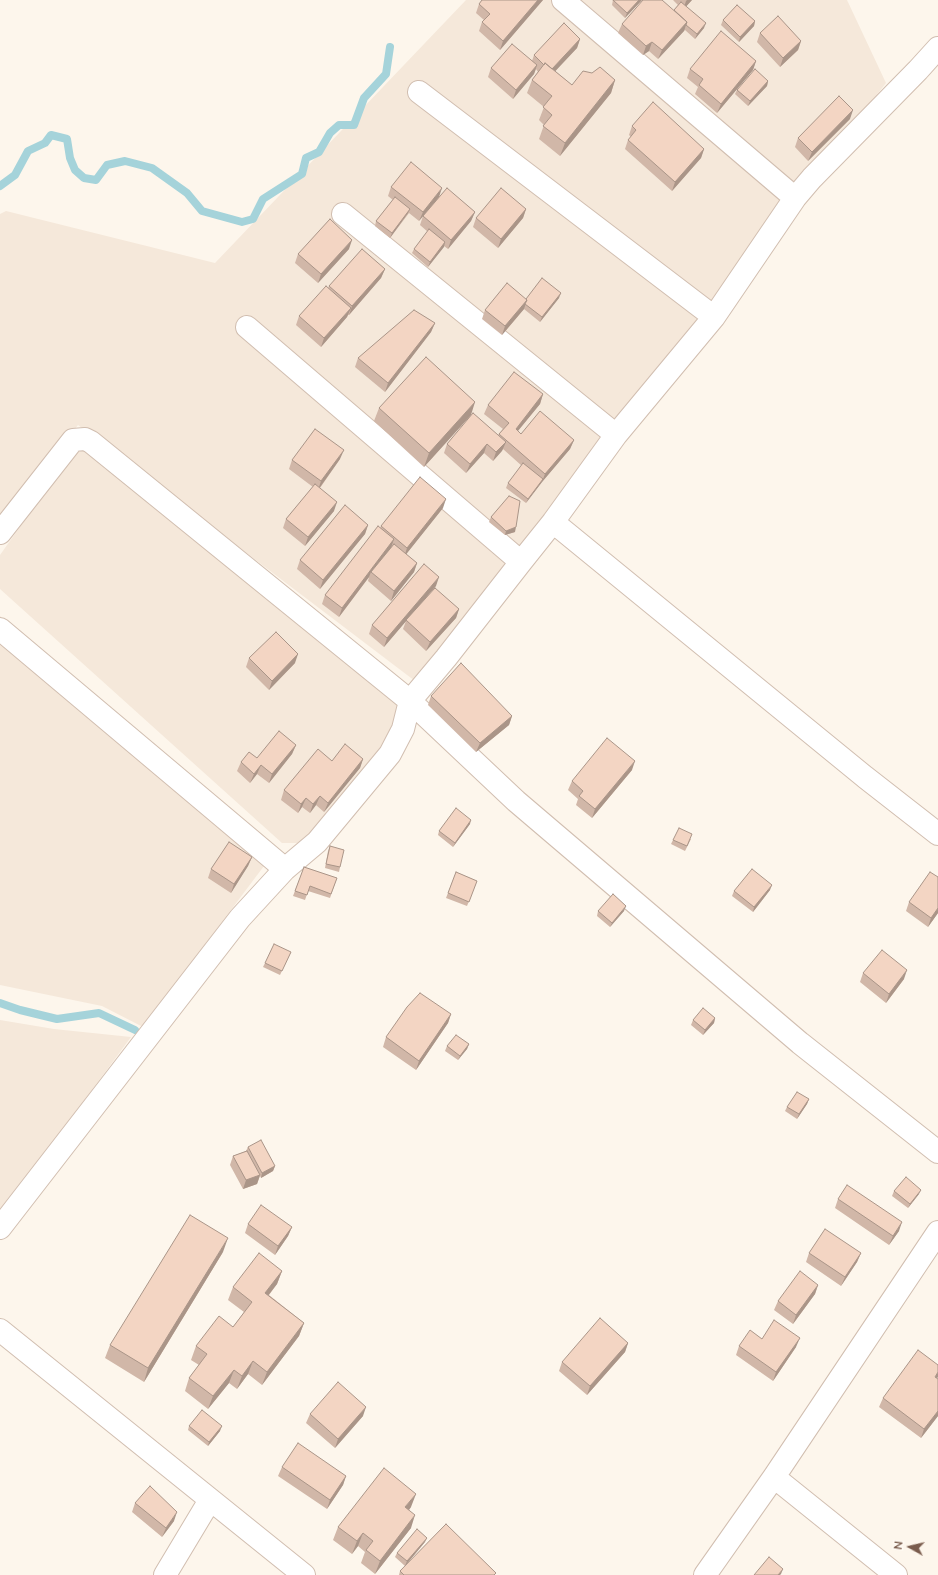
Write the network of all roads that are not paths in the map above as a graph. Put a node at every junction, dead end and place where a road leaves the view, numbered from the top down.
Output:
1 (564, 0) edge
2 (938, 48) edge
3 (419, 92) dead end
4 (795, 198) junction
5 (343, 214) dead end
6 (714, 317) junction
7 (247, 327) dead end
8 (616, 435) junction
9 (553, 522) junction
10 (0, 533) edge
11 (521, 562) junction
12 (0, 629) edge
13 (410, 701) junction
14 (938, 834) edge
15 (285, 869) junction
16 (938, 1152) edge
17 (0, 1228) edge
18 (938, 1232) edge
19 (0, 1330) edge
20 (774, 1477) junction
21 (210, 1500) junction
22 (165, 1575) edge
23 (304, 1575) edge
24 (705, 1575) edge
25 (896, 1575) edge

1 - 4 street
2 - 4 street
3 - 6 street
4 - 6 street
5 - 8 street
6 - 8 street
7 - 11 street
8 - 9 street
9 - 11 street
9 - 14 street
10 - 13 street
11 - 13 street
12 - 15 street
13 - 15 street
13 - 16 street
15 - 17 street
18 - 20 street
19 - 21 street
20 - 24 street
20 - 25 street
21 - 22 street
21 - 23 street

